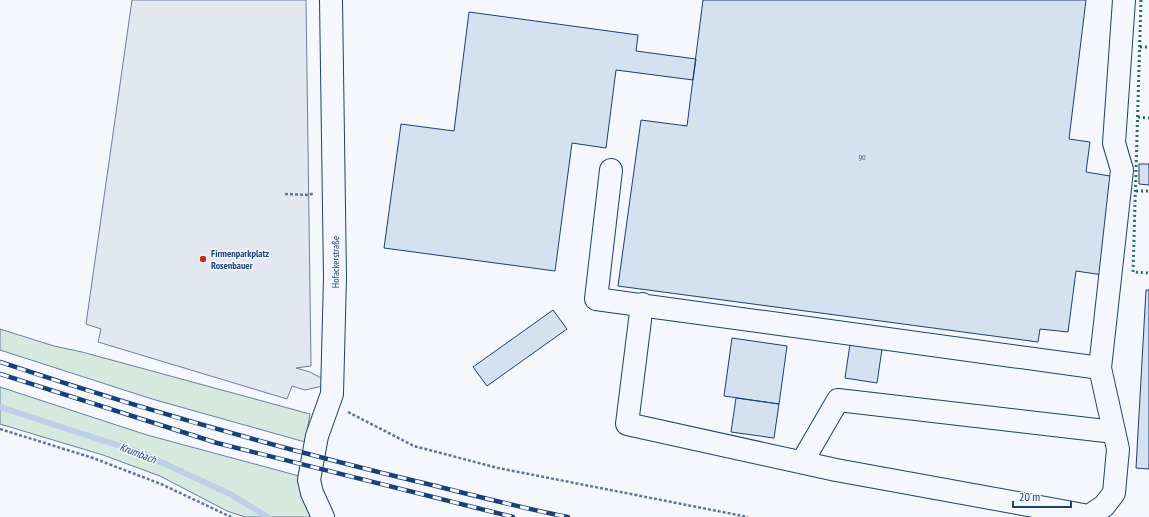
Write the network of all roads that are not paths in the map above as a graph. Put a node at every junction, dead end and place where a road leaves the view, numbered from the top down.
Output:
1 (331, 0) edge
2 (1124, 0) edge
3 (611, 170) dead end
4 (642, 304) junction
5 (1100, 368) junction
6 (1114, 432) junction
7 (802, 462) junction
8 (323, 517) edge

1 - 8 street, Hofackerstraße
2 - 5 street
3 - 4 street
4 - 5 street
4 - 7 street
5 - 6 street
6 - 7 street
6 - 7 street

